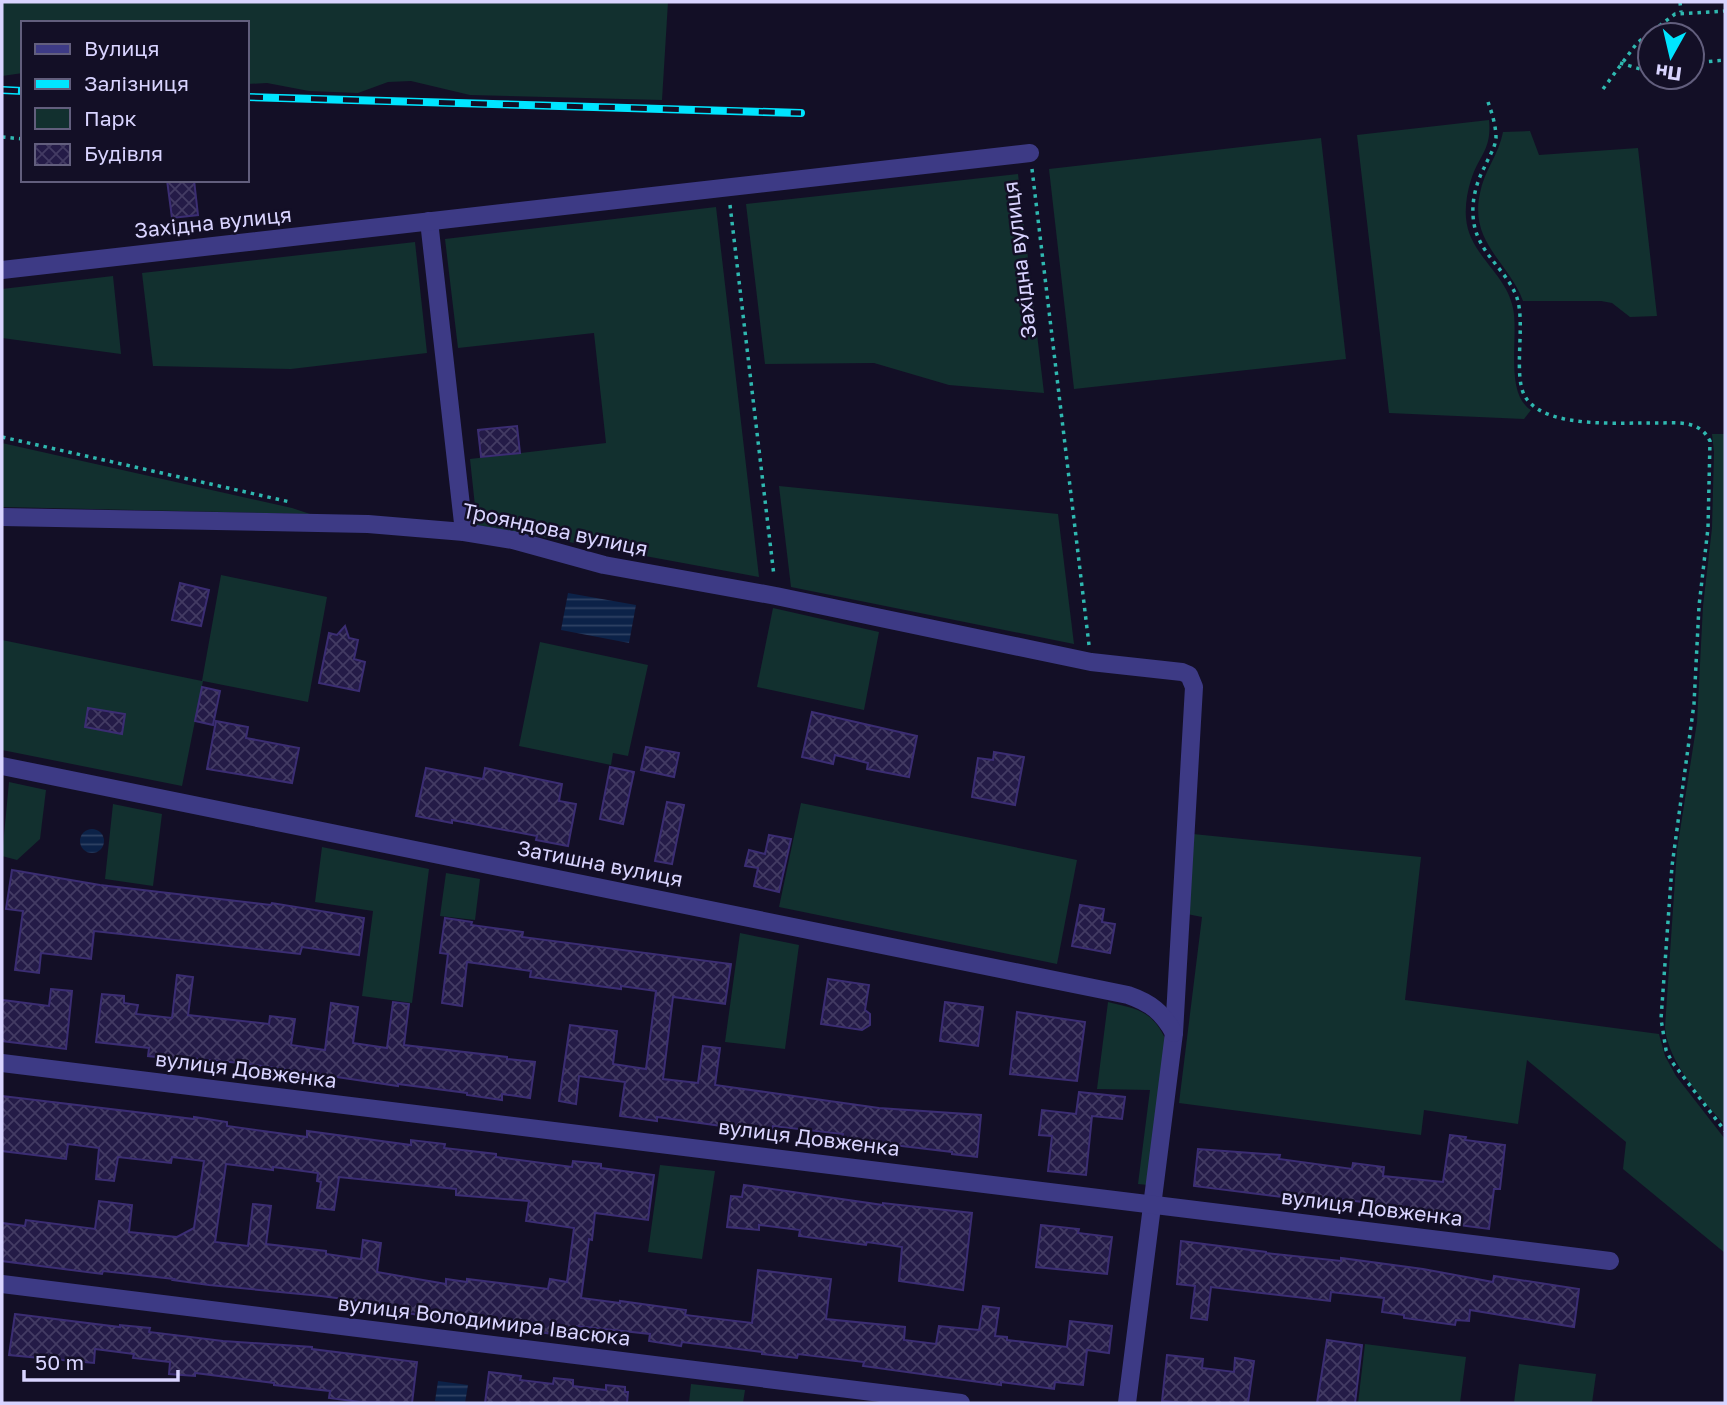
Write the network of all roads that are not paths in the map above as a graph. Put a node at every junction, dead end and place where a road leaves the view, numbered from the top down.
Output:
1 (1030, 153) road end
2 (429, 221) junction
3 (2, 270) edge
4 (2, 516) edge
5 (464, 532) junction
6 (2, 766) edge
7 (1174, 1034) junction
8 (2, 1063) edge
9 (1153, 1203) junction
10 (1610, 1261) dead end
11 (2, 1284) edge
12 (961, 1403) edge
13 (1127, 1403) edge

1 - 2 street, Західна вулиця
2 - 3 street, Західна вулиця
2 - 5 street
4 - 5 street, Трояндова вулиця
5 - 7 street, Трояндова вулиця
6 - 7 street, Затишна вулиця
7 - 9 street, Трояндова вулиця
8 - 9 street, вулиця Довженка
9 - 10 street, вулиця Довженка
9 - 13 street, Трояндова вулиця
11 - 12 street, вулиця Володимира Івасюка

